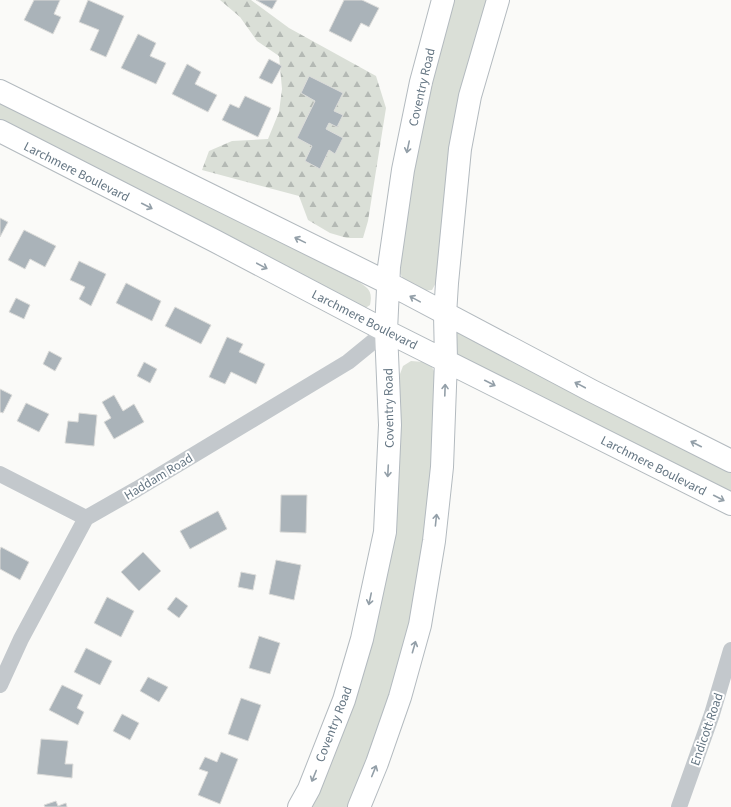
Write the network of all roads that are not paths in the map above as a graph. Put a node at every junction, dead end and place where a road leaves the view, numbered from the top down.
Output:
1 (443, 0) edge
2 (498, 0) edge
3 (0, 91) edge
4 (0, 131) edge
5 (388, 283) junction
6 (445, 315) junction
7 (386, 331) junction
8 (446, 360) junction
9 (731, 461) edge
10 (0, 474) edge
11 (731, 504) edge
12 (86, 518) junction
13 (731, 650) edge
14 (0, 685) edge
15 (299, 807) edge
16 (359, 807) edge
17 (679, 807) edge

1 -> 5 street, Coventry Road
2 - 6 street
5 -> 3 street
4 -> 7 street, Larchmere Boulevard
6 -> 5 street
5 - 7 street, Coventry Road
6 - 8 street
9 -> 6 street
7 - 8 street, Larchmere Boulevard
7 - 12 street, Haddam Road
7 -> 15 street, Coventry Road
8 -> 11 street, Larchmere Boulevard
16 -> 8 street
10 - 12 street
12 - 14 street
13 - 17 street, Endicott Road

